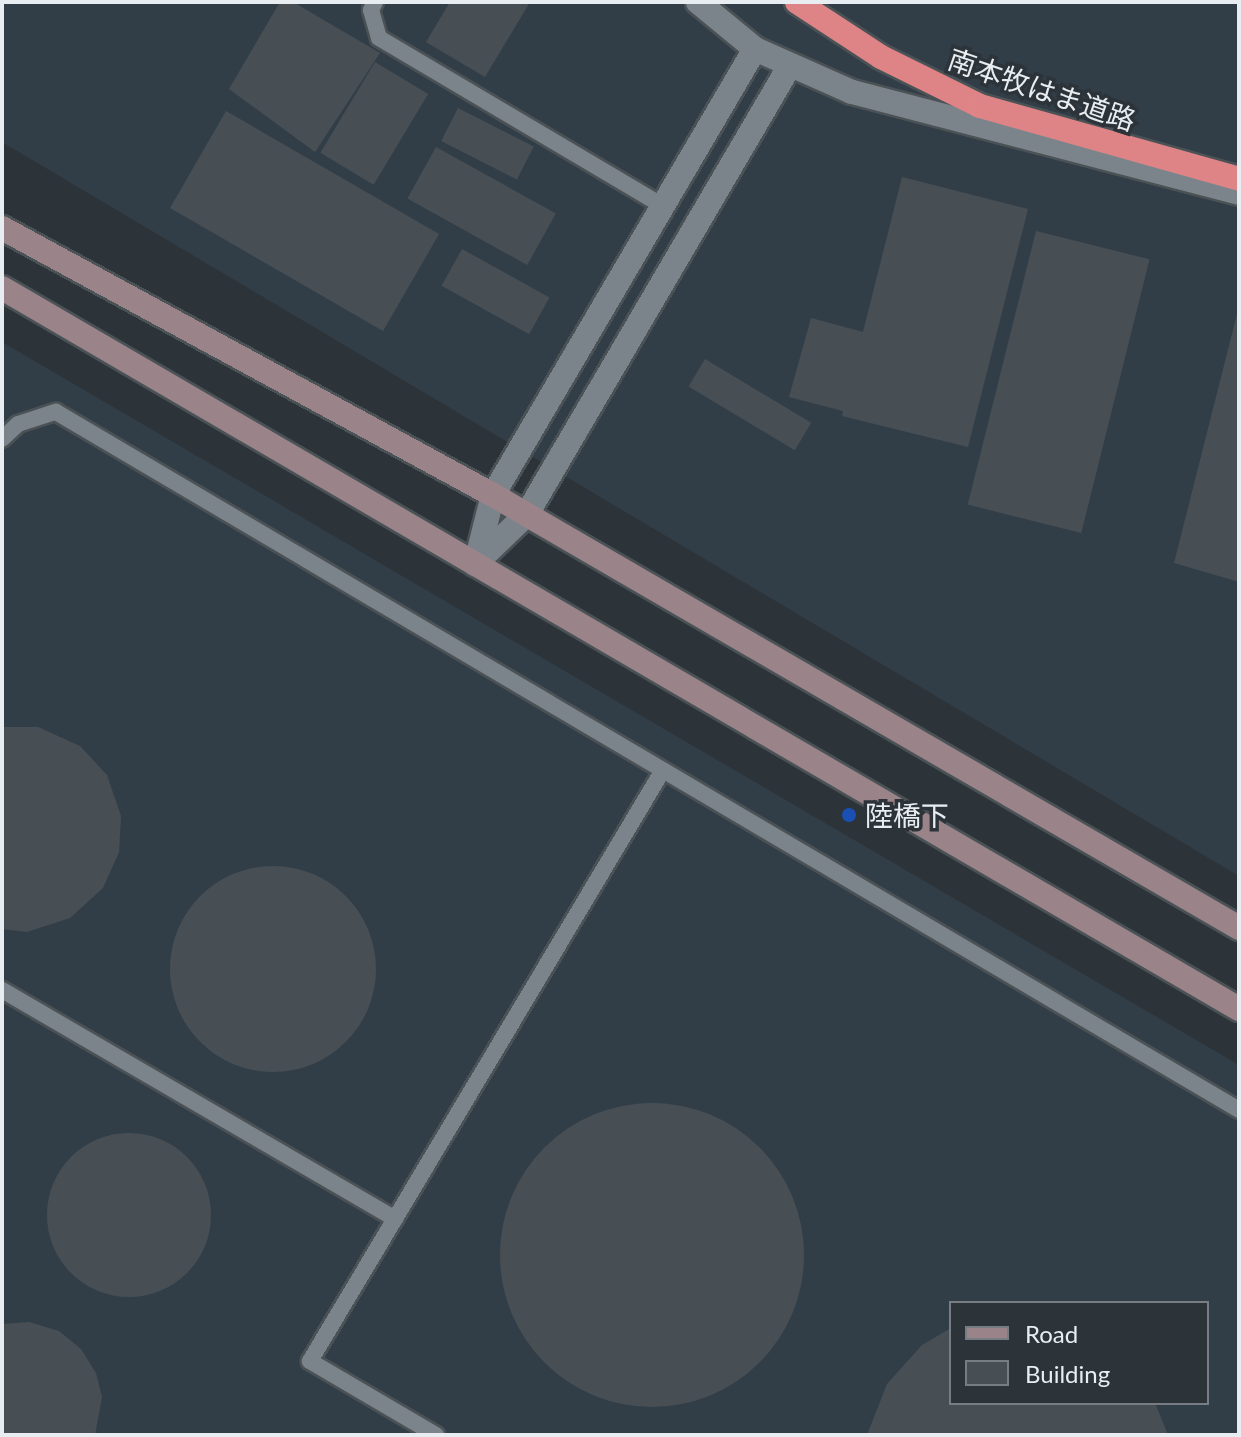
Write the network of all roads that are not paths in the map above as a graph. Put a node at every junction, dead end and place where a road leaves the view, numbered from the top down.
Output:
1 (375, 2) edge
2 (698, 2) edge
3 (797, 2) edge
4 (816, 2) edge
5 (755, 49) junction
6 (789, 67) junction
7 (1239, 166) edge
8 (1239, 179) edge
9 (1239, 193) edge
10 (663, 206) junction
11 (2, 228) edge
12 (2, 288) edge
13 (2, 439) edge
14 (493, 495) junction
15 (527, 514) junction
16 (475, 564) junction
17 (663, 770) junction
18 (1239, 928) edge
19 (2, 990) edge
20 (1239, 1009) edge
21 (1239, 1110) edge
22 (395, 1219) junction
23 (436, 1435) edge

1 - 10 lane
2 - 5 street
3 - 8 highway, 南本牧はま道路
4 - 7 highway, 南本牧はま道路
5 - 6 street
5 - 10 street
6 - 9 street
6 - 15 street
10 - 14 street
11 - 14 street
12 - 16 street
13 - 17 lane
14 - 15 street
14 - 16 street
15 - 16 street
15 - 18 street
16 - 20 street
17 - 21 lane
17 - 22 lane
19 - 22 lane
22 - 23 lane

